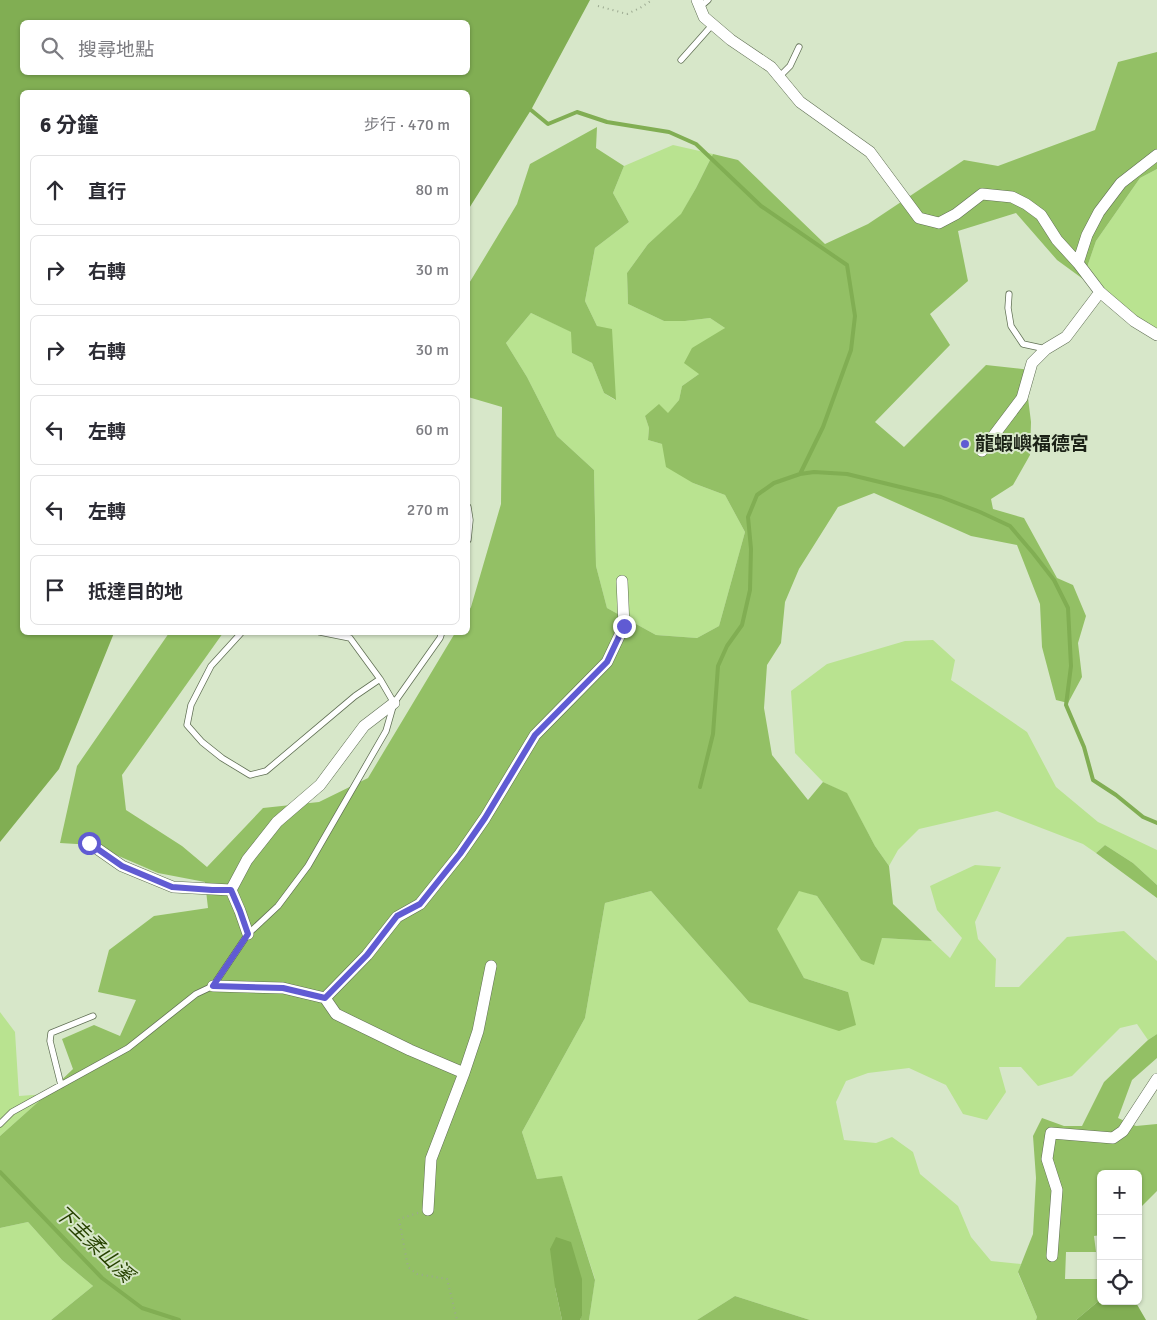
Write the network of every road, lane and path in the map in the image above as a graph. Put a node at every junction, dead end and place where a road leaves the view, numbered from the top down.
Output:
1 (652, 0) edge
2 (702, 2) edge
3 (598, 6) dead end
4 (713, 24) junction
5 (799, 47) dead end
6 (681, 60) dead end
7 (779, 77) junction
8 (1157, 155) edge
9 (1078, 263) junction
10 (1100, 292) junction
11 (1009, 294) dead end
12 (1157, 335) edge
13 (1046, 349) junction
14 (982, 451) dead end
15 (622, 581) dead end
16 (239, 635) edge
17 (335, 635) edge
18 (441, 635) edge
19 (380, 679) junction
20 (394, 703) junction
21 (89, 843) dead end
22 (231, 890) junction
23 (248, 934) junction
24 (491, 966) dead end
25 (213, 986) junction
26 (325, 998) junction
27 (93, 1016) dead end
28 (464, 1073) junction
29 (1157, 1079) edge
30 (61, 1085) junction
31 (0, 1124) edge
32 (428, 1210) joint
33 (1052, 1256) dead end
34 (457, 1320) edge

1 - 3 path
2 - 4 street
4 - 6 lane
4 - 7 street
5 - 7 lane
7 - 9 street
8 - 9 street
9 - 10 street
10 - 12 street
10 - 13 street
11 - 13 lane
13 - 14 street
15 - 26 street
16 - 19 lane
17 - 19 lane
18 - 20 lane
19 - 20 lane
20 - 22 street
20 - 23 lane
21 - 22 street
22 - 23 street
23 - 25 lane
24 - 28 street
25 - 26 street
25 - 30 lane
26 - 28 street
27 - 30 lane
28 - 32 street
29 - 33 street
30 - 31 lane
32 - 34 path

